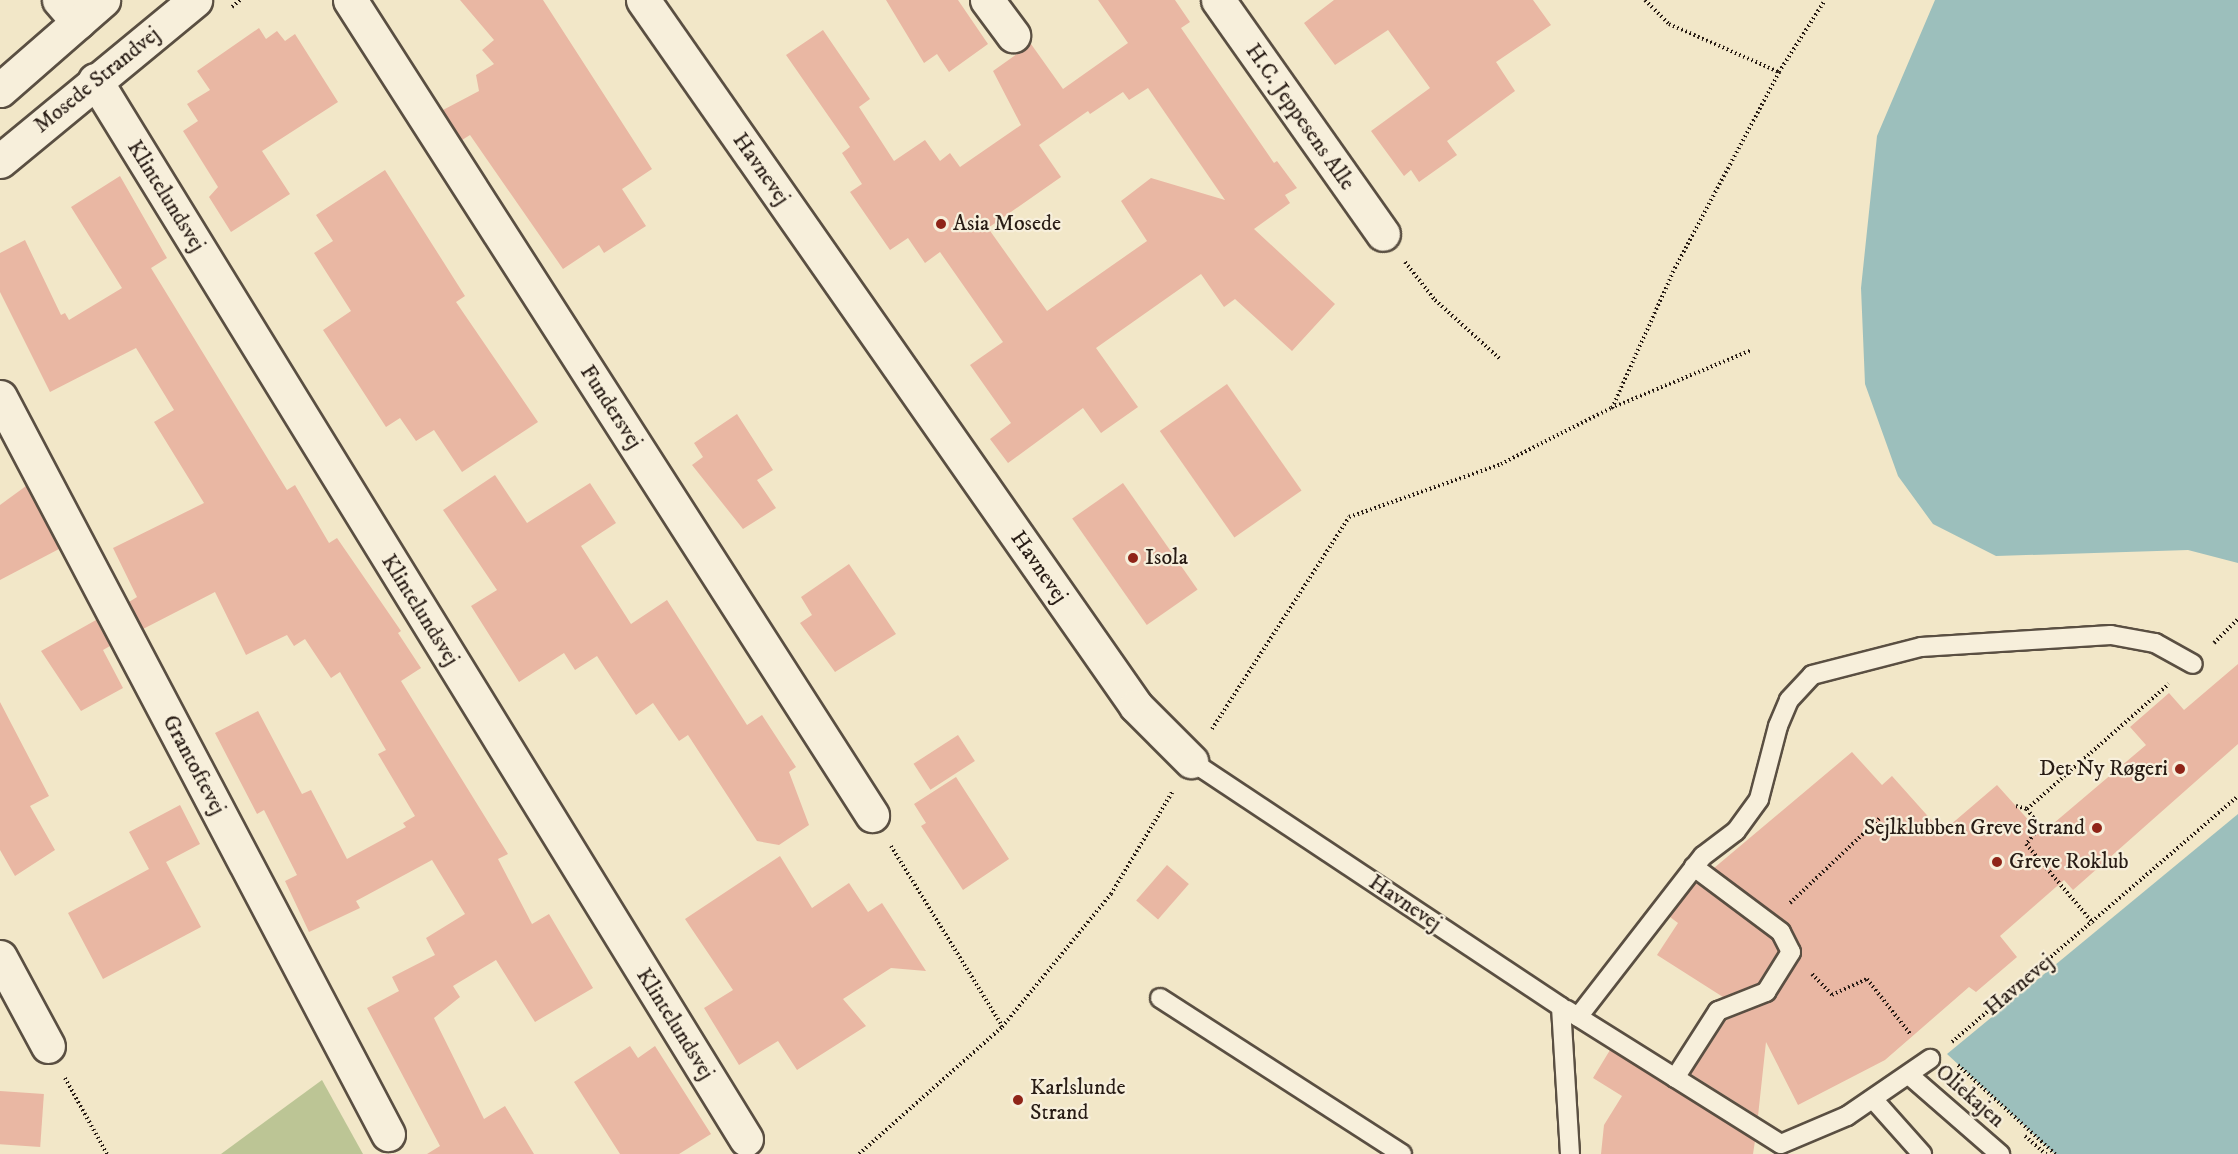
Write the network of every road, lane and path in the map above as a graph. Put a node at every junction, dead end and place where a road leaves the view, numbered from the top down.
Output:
1 (103, 0) edge
2 (195, 0) edge
3 (350, 0) edge
4 (643, 0) edge
5 (987, 0) edge
6 (1218, 0) edge
7 (1645, 0) edge
8 (1825, 0) edge
9 (68, 11) edge
10 (1013, 35) dead end
11 (1779, 72) junction
12 (95, 80) junction
13 (0, 90) edge
14 (0, 160) edge
15 (1383, 234) joint
16 (1752, 350) dead end
17 (1500, 358) dead end
18 (0, 397) edge
19 (1611, 408) junction
20 (2238, 620) edge
21 (2193, 664) junction
22 (1191, 761) junction
23 (2238, 796) edge
24 (2016, 806) dead end
25 (2027, 809) junction
26 (872, 815) joint
27 (1881, 818) dead end
28 (1694, 867) junction
29 (1769, 923) junction
30 (2093, 923) junction
31 (1791, 952) junction
32 (3, 972) edge
33 (1160, 998) dead end
34 (1562, 1007) junction
35 (1578, 1017) junction
36 (1002, 1027) junction
37 (48, 1046) joint
38 (1930, 1059) junction
39 (1955, 1062) dead end
40 (1909, 1075) junction
41 (1675, 1078) junction
42 (1873, 1099) junction
43 (388, 1134) dead end
44 (746, 1139) dead end
45 (1780, 1149) edge
46 (1921, 1153) edge
47 (107, 1154) edge
48 (859, 1154) edge
49 (1402, 1154) edge
50 (1570, 1154) edge
51 (2000, 1154) edge
52 (2055, 1154) edge

1 - 9 street
2 - 12 street, Mosede Strandvej
3 - 26 street, Fundersvej
4 - 22 street, Havnevej
5 - 10 street
6 - 15 street, H.C. Jeppesens Alle
7 - 11 path
8 - 11 path
9 - 13 street
11 - 19 path
12 - 14 street, Mosede Strandvej
12 - 44 street, Klintelundsvej
15 - 17 path
16 - 19 path
18 - 43 street, Grantoftevej
19 - 22 path
20 - 21 path
21 - 25 path
21 - 28 lane
22 - 34 lane, Havnevej
22 - 36 path
23 - 30 path, Havnevej
24 - 25 path
25 - 30 path
26 - 36 path
27 - 29 path
28 - 29 lane
28 - 35 lane
29 - 31 lane
30 - 38 path, Havnevej
31 - 38 path
31 - 41 lane
32 - 37 street
33 - 49 lane
34 - 35 lane, Havnevej
34 - 50 lane
35 - 41 lane, Havnevej
36 - 48 path
37 - 47 path
38 - 40 lane, Havnevej
39 - 52 path
40 - 42 lane, Havnevej
40 - 51 lane, Oliekajen
41 - 45 lane, Havnevej
42 - 45 lane, Havnevej
42 - 46 lane

